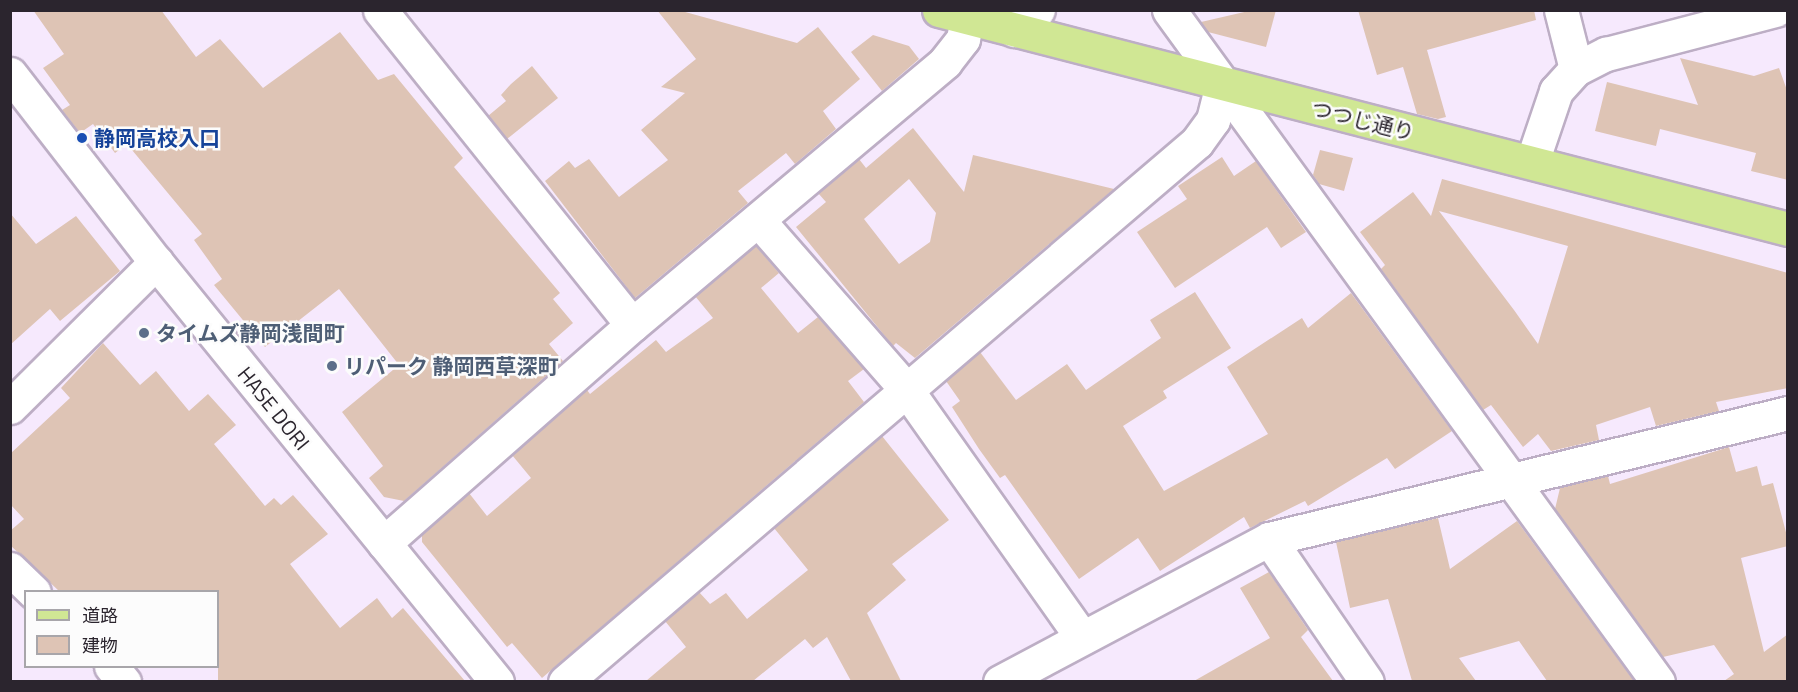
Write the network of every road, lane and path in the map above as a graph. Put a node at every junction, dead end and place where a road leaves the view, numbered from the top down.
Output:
1 (380, 10) edge
2 (1169, 10) edge
3 (1561, 10) edge
4 (1775, 10) edge
5 (953, 14) edge
6 (1026, 20) edge
7 (1576, 69) junction
8 (10, 74) edge
9 (1222, 84) junction
10 (1532, 162) junction
11 (758, 220) junction
12 (1788, 229) edge
13 (156, 262) junction
14 (632, 325) junction
15 (906, 389) junction
16 (10, 407) edge
17 (1788, 413) edge
18 (1509, 481) junction
19 (1269, 539) junction
20 (384, 543) junction
21 (10, 569) edge
22 (33, 590) edge
23 (1080, 635) junction
24 (113, 668) edge
25 (124, 681) edge
26 (497, 681) edge
27 (566, 681) edge
28 (1000, 681) edge
29 (1367, 681) edge
30 (1658, 681) edge

1 - 14 street
2 - 9 street
3 - 7 street
4 - 7 street
5 - 6 main road, つつじ通り
5 - 11 street
6 - 9 main road, つつじ通り
7 - 10 street
8 - 13 street, HASE DORI
9 - 10 main road, つつじ通り
9 - 15 street
9 - 18 street
10 - 12 main road, つつじ通り
11 - 14 street
11 - 15 street
13 - 16 street
13 - 20 street, HASE DORI
14 - 20 street
15 - 23 street
15 - 27 street
17 - 18 street
18 - 19 street
18 - 30 street
19 - 23 street
19 - 29 street
20 - 26 street, HASE DORI
21 - 22 street
23 - 28 street
24 - 25 street

